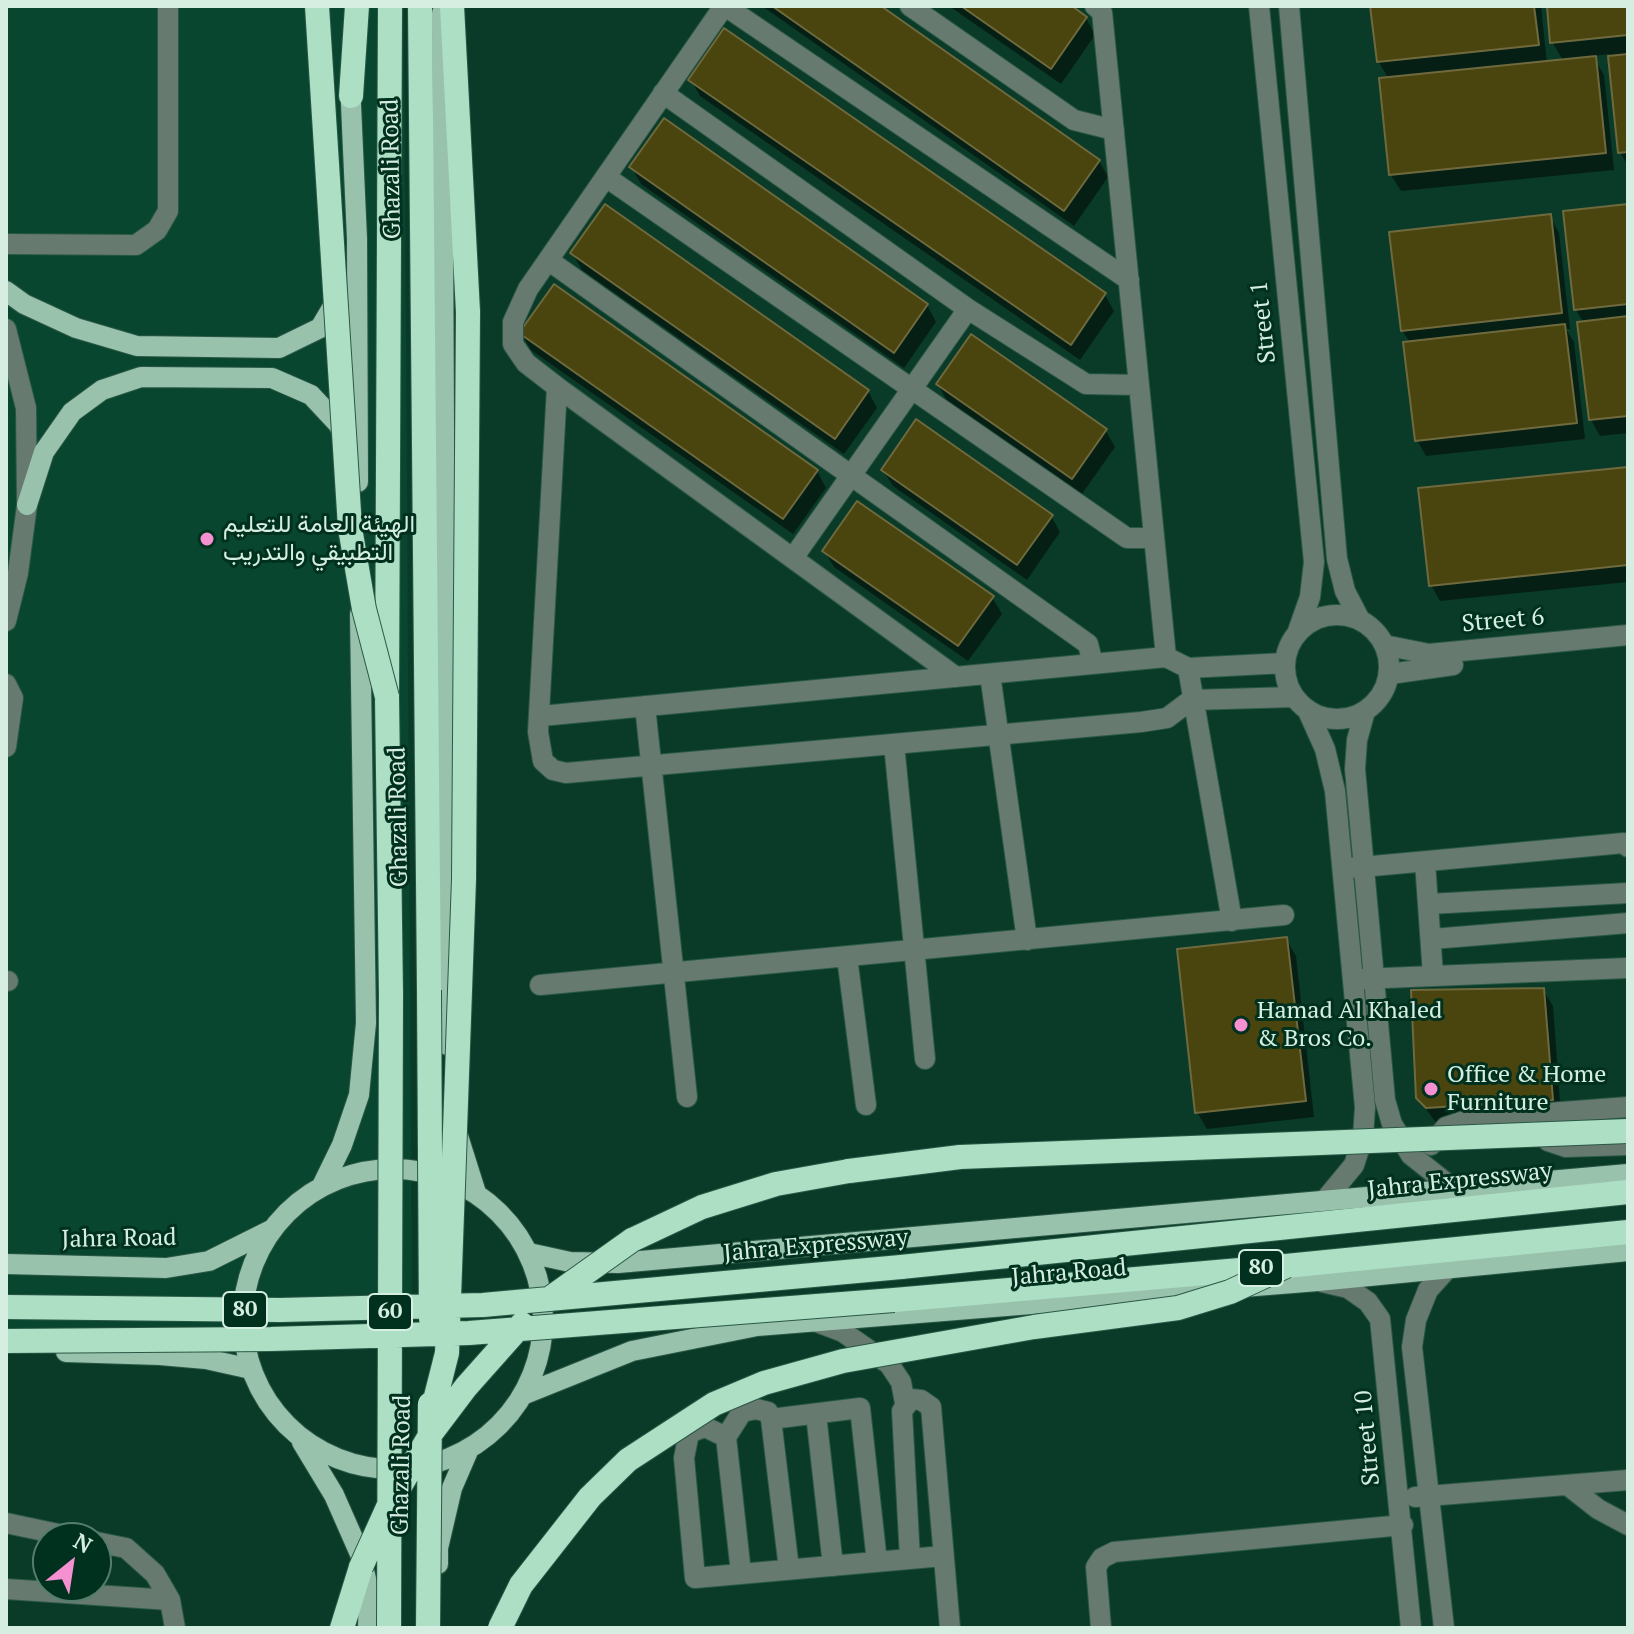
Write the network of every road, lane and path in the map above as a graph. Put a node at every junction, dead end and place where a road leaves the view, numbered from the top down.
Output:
1 (168, 6) edge
2 (317, 6) edge
3 (347, 6) edge
4 (357, 6) edge
5 (390, 6) edge
6 (420, 6) edge
7 (439, 6) edge
8 (452, 6) edge
9 (725, 6) edge
10 (910, 6) edge
11 (1095, 6) edge
12 (1259, 6) edge
13 (1289, 6) edge
14 (663, 93) junction
15 (420, 95) junction
16 (351, 96) junction
17 (1114, 130) junction
18 (606, 177) junction
19 (357, 239) junction
20 (6, 244) edge
21 (548, 260) junction
22 (1129, 280) junction
23 (6, 291) edge
24 (968, 309) junction
25 (6, 329) edge
26 (1139, 385) junction
27 (557, 387) junction
28 (912, 391) junction
29 (852, 477) junction
30 (358, 480) junction
31 (27, 505) junction
32 (1154, 538) junction
33 (793, 558) junction
34 (1360, 620) junction
35 (6, 621) edge
36 (1298, 631) junction
37 (1628, 635) edge
38 (1384, 645) junction
39 (1628, 649) edge
40 (1166, 657) junction
41 (1285, 663) junction
42 (1093, 664) junction
43 (1188, 668) junction
44 (990, 674) junction
45 (1390, 674) junction
46 (956, 677) junction
47 (6, 684) edge
48 (387, 697) junction
49 (1191, 700) junction
50 (1300, 703) junction
51 (645, 706) junction
52 (1365, 711) junction
53 (541, 716) junction
54 (999, 735) junction
55 (894, 744) junction
56 (6, 747) edge
57 (651, 765) junction
58 (1627, 844) edge
59 (1425, 862) junction
60 (1364, 867) junction
61 (1342, 869) junction
62 (1628, 893) edge
63 (1429, 904) junction
64 (1284, 915) dead end
65 (1232, 921) junction
66 (1628, 923) edge
67 (1432, 939) junction
68 (1027, 940) junction
69 (914, 950) junction
70 (847, 957) junction
71 (1628, 968) edge
72 (676, 972) junction
73 (1433, 975) junction
74 (1363, 978) junction
75 (540, 985) dead end
76 (925, 1059) dead end
77 (687, 1097) dead end
78 (866, 1105) dead end
79 (1628, 1107) edge
80 (1537, 1114) junction
81 (1628, 1131) edge
82 (1628, 1145) edge
83 (1424, 1168) junction
84 (1628, 1174) edge
85 (322, 1186) junction
86 (1454, 1189) junction
87 (1628, 1192) edge
88 (476, 1193) junction
89 (1325, 1200) junction
90 (273, 1229) junction
91 (1628, 1232) edge
92 (1628, 1251) edge
93 (529, 1253) junction
94 (6, 1264) edge
95 (1286, 1266) junction
96 (1447, 1269) junction
97 (1318, 1281) junction
98 (6, 1307) edge
99 (810, 1320) junction
100 (6, 1341) edge
101 (6, 1351) edge
102 (251, 1369) junction
103 (525, 1394) junction
104 (905, 1403) junction
105 (816, 1414) junction
106 (771, 1419) junction
107 (430, 1420) junction
108 (298, 1435) junction
109 (726, 1437) junction
110 (468, 1451) junction
111 (1626, 1476) edge
112 (1570, 1487) junction
113 (1428, 1496) junction
114 (1399, 1498) junction
115 (6, 1523) edge
116 (1403, 1525) junction
117 (1628, 1525) edge
118 (32, 1528) edge
119 (112, 1545) edge
120 (943, 1556) junction
121 (910, 1559) junction
122 (877, 1562) junction
123 (833, 1566) junction
124 (789, 1569) junction
125 (741, 1573) junction
126 (6, 1589) edge
127 (170, 1600) junction
128 (175, 1628) edge
129 (342, 1628) edge
130 (368, 1628) edge
131 (389, 1628) edge
132 (428, 1628) edge
133 (439, 1628) edge
134 (500, 1628) edge
135 (950, 1628) edge
136 (1101, 1628) edge
137 (1411, 1628) edge
138 (1444, 1628) edge

1 - 20 street
2 - 48 highway, bridge
3 - 16 main road, Ghazali Road
4 - 16 highway
5 - 48 highway, Ghazali Road / 60, bridge
6 - 15 highway, Ghazali Road / 60
7 - 15 highway
7 - 88 main road, Ghazali Road
8 - 107 highway, bridge
9 - 14 street
9 - 22 street
10 - 17 street
11 - 17 street
12 - 36 street, Street 1
13 - 34 street
14 - 18 street
14 - 24 street
15 - 107 highway, Ghazali Road / 60, bridge
16 - 19 main road, Ghazali Road
17 - 22 street
18 - 21 street
18 - 28 street
19 - 23 main road
19 - 30 main road, Ghazali Road
21 - 27 street
21 - 29 street
22 - 26 street
24 - 26 street
24 - 28 street
25 - 31 street
26 - 32 street
27 - 33 street
27 - 53 street
28 - 29 street
28 - 32 street
29 - 33 street
29 - 42 street
30 - 31 main road
30 - 85 main road, Ghazali Road
31 - 35 street
32 - 40 street
33 - 46 street
34 - 36 street
34 - 38 street
36 - 41 street
37 - 38 street, Street 6
38 - 45 street
39 - 45 street, Street 6
40 - 42 street
40 - 43 street
41 - 43 street
41 - 50 street
42 - 44 street
43 - 49 street
44 - 46 street
44 - 54 street
45 - 52 street
46 - 51 street
47 - 56 street
48 - 131 highway, Ghazali Road / 60, bridge
49 - 50 street
49 - 54 street
49 - 65 street
50 - 52 street
50 - 61 street
51 - 53 street
51 - 57 street
52 - 60 street
53 - 57 street
54 - 55 street
54 - 68 street
55 - 57 street
55 - 69 street
57 - 72 street
58 - 59 street
59 - 60 street
59 - 63 street
60 - 61 street
60 - 74 street
61 - 74 street
62 - 63 street
63 - 67 street
64 - 65 street
65 - 68 street
66 - 67 street
67 - 73 street
68 - 69 street
69 - 70 street
69 - 76 street
70 - 72 street
70 - 78 street
71 - 73 street
72 - 75 street
72 - 77 street
73 - 74 street
74 - 83 street
74 - 89 street
79 - 80 street
80 - 82 street
80 - 83 street
81 - 129 highway, bridge
83 - 86 street
84 - 86 main road
85 - 88 main road
85 - 90 main road
86 - 89 main road
87 - 98 highway, Jahra Expressway / 80, bridge
88 - 93 main road
89 - 93 main road
90 - 94 main road, Jahra Road
90 - 102 main road
91 - 95 highway, 80
92 - 96 main road, Jahra Road
93 - 103 main road
95 - 100 highway, 80, bridge
95 - 134 highway, bridge
96 - 97 main road, Jahra Road
96 - 113 street
97 - 99 main road, Jahra Road
97 - 114 street, Street 10
99 - 103 main road, Jahra Road
99 - 104 street
101 - 102 main road
102 - 108 main road
103 - 110 main road
104 - 120 street
104 - 121 street
105 - 106 street
105 - 122 street
105 - 123 street
106 - 109 street
106 - 124 street
107 - 132 highway, Ghazali Road / 60, bridge
108 - 110 main road
108 - 130 main road
109 - 125 street
109 - 125 street
110 - 133 main road
111 - 112 street
112 - 113 street
112 - 117 street
113 - 114 street
113 - 138 street
114 - 116 street, Street 10
115 - 118 street
116 - 136 street
116 - 137 street, Street 10
119 - 127 street
120 - 121 street
120 - 135 street
121 - 122 street
122 - 123 street
123 - 124 street
124 - 125 street
126 - 127 street
127 - 128 street

